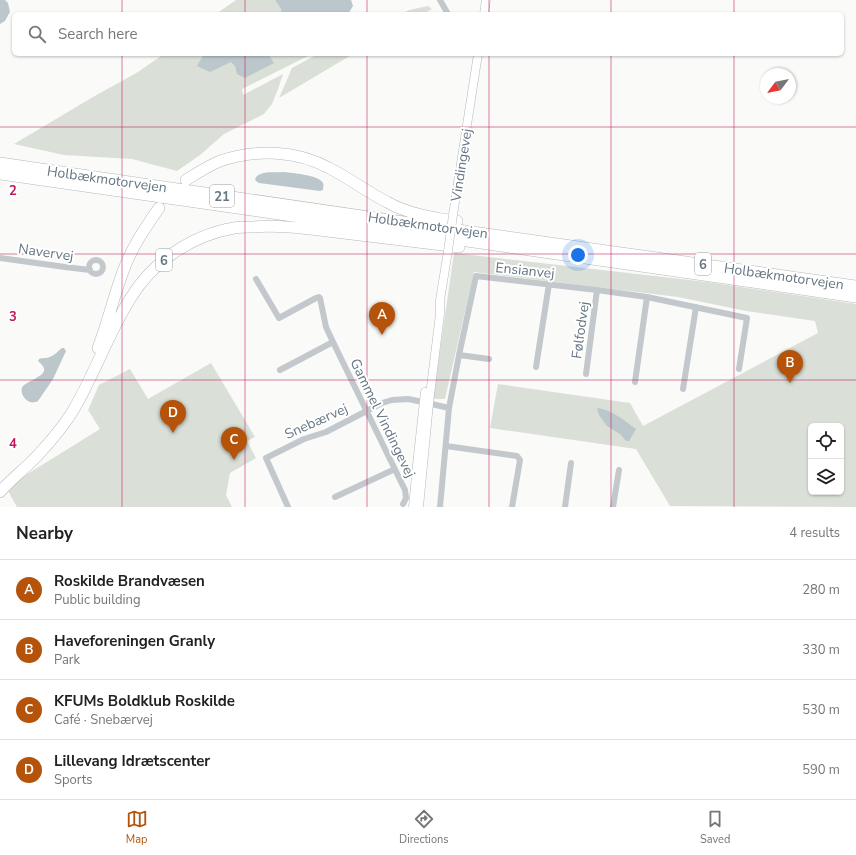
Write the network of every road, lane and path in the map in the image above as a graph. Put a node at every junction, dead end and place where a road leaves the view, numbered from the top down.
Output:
1 (440, 0) edge
2 (486, 0) edge
3 (447, 12) edge
4 (484, 12) edge
5 (478, 56) edge
6 (0, 163) edge
7 (0, 174) edge
8 (186, 180) dead end
9 (159, 208) dead end
10 (549, 242) junction
11 (580, 257) junction
12 (0, 258) edge
13 (90, 270) dead end
14 (256, 279) dead end
15 (548, 284) junction
16 (856, 286) edge
17 (597, 290) junction
18 (856, 296) edge
19 (647, 298) junction
20 (696, 307) junction
21 (333, 342) junction
22 (459, 355) junction
23 (489, 359) dead end
24 (536, 367) dead end
25 (740, 369) dead end
26 (280, 370) dead end
27 (586, 374) dead end
28 (635, 382) dead end
29 (684, 389) dead end
30 (426, 402) junction
31 (449, 408) junction
32 (367, 411) junction
33 (446, 446) junction
34 (571, 463) dead end
35 (395, 469) junction
36 (619, 470) dead end
37 (0, 484) edge
38 (0, 492) edge
39 (335, 497) dead end
40 (403, 504) dead end
41 (288, 507) edge
42 (413, 507) edge
43 (419, 507) edge
44 (440, 507) edge
45 (512, 507) edge
46 (566, 507) edge
47 (613, 507) edge

1 - 3 street
2 - 4 main road
5 - 30 main road, Vindingevej, bridge
6 - 10 highway, Holbækmotorvejen / 21
7 - 11 highway, Holbækmotorvejen / 21
8 - 10 highway, 6
9 - 37 highway, 6
10 - 16 highway, Holbækmotorvejen / 6
11 - 18 highway, Holbækmotorvejen / 6
11 - 38 highway, 6
12 - 13 street, Navervej
14 - 21 street, Gammel Vindingevej
15 - 17 street, Ensianvej
15 - 22 street, Ensianvej
15 - 24 street
17 - 19 street, Ensianvej
17 - 27 street, Følfodvej
19 - 20 street, Ensianvej
19 - 28 street
20 - 25 street, Ensianvej
20 - 29 street
21 - 26 street
21 - 32 street, Gammel Vindingevej
22 - 23 street
22 - 31 street, Ensianvej
30 - 31 street, Snebærvej
30 - 32 street, Snebærvej
30 - 42 main road, Vindingevej
30 - 43 main road, Vindingevej
31 - 33 street, Ensianvej
32 - 35 street, Gammel Vindingevej
32 - 41 street, Snebærvej
33 - 44 street, Ensianvej
33 - 45 street
34 - 46 street
35 - 39 street
35 - 40 street, Gammel Vindingevej
36 - 47 street

